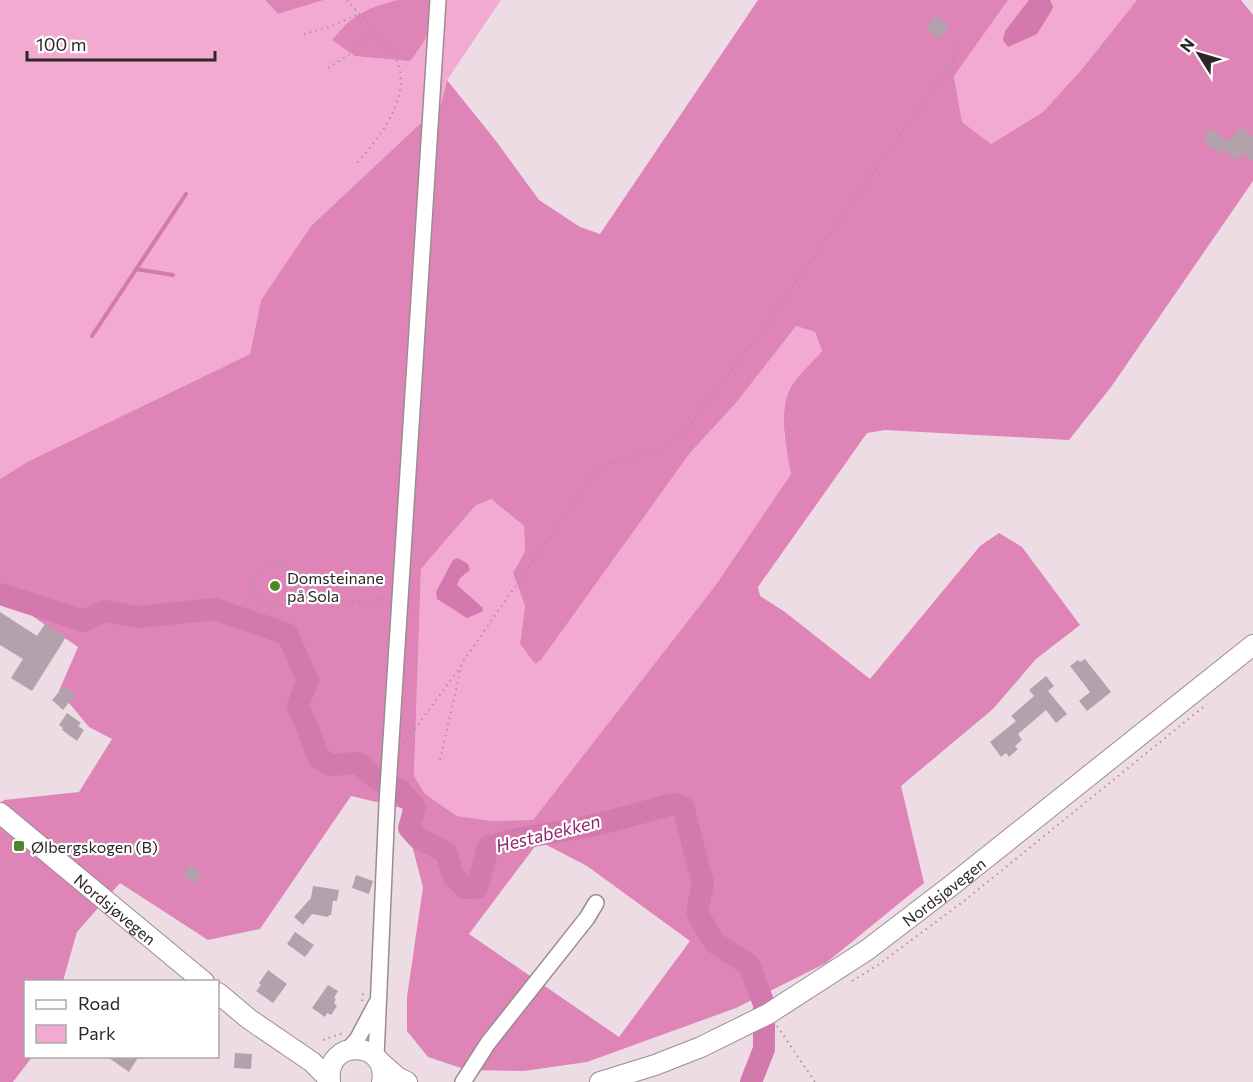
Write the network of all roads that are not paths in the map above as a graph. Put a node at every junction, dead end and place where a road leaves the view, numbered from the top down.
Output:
1 (438, 0) edge
2 (1253, 645) edge
3 (0, 813) edge
4 (596, 903) dead end
5 (203, 980) edge
6 (219, 994) edge
7 (380, 996) junction
8 (276, 1037) junction
9 (346, 1051) junction
10 (377, 1058) junction
11 (330, 1081) edge
12 (382, 1082) edge
13 (407, 1082) edge
14 (463, 1082) edge
15 (600, 1082) edge

1 - 7 street
2 - 15 main road, Nordsjøvegen
3 - 5 main road, Nordsjøvegen
4 - 14 street
6 - 8 main road
7 - 9 street
7 - 10 street
8 - 9 main road
8 - 11 main road
9 - 10 main road
9 - 11 main road
10 - 12 main road
10 - 13 main road

